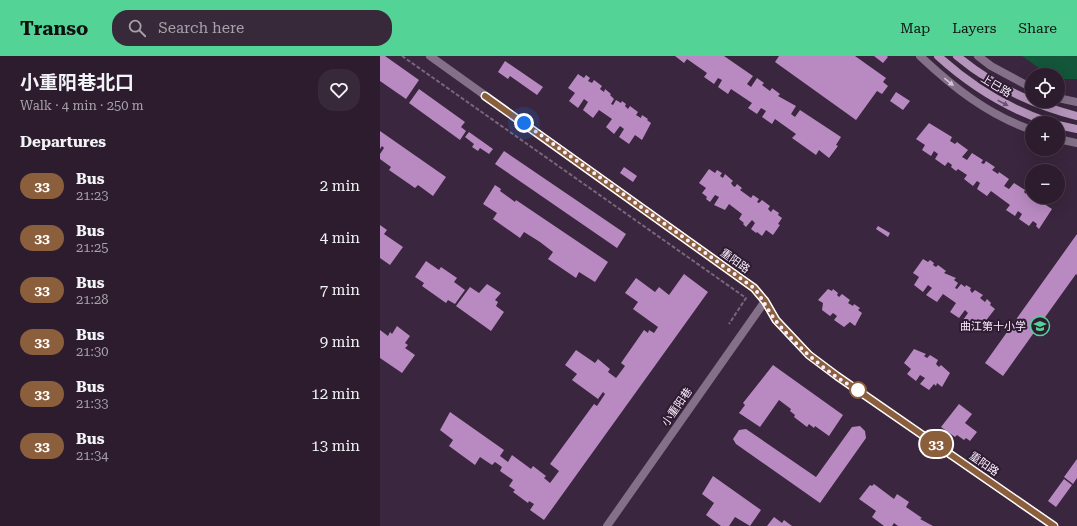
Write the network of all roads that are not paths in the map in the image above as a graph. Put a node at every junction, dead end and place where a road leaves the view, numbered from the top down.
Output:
1 (430, 56) edge
2 (920, 56) edge
3 (938, 56) edge
4 (957, 56) edge
5 (978, 56) edge
6 (1025, 84) edge
7 (1065, 99) edge
8 (1077, 102) edge
9 (1031, 116) edge
10 (1077, 116) edge
11 (1025, 127) edge
12 (1065, 127) edge
13 (1077, 130) edge
14 (1065, 141) edge
15 (1077, 144) edge
16 (765, 301) junction
17 (607, 526) edge
18 (1054, 526) edge

1 - 16 street, 重阳路
2 -> 11 street
3 -> 9 main road, 上巳路
4 - 10 main road, 上巳路
5 - 6 street
7 - 8 street
12 - 13 main road
14 - 15 street
16 - 17 street, 小重阳巷
16 - 18 street, 重阳路

